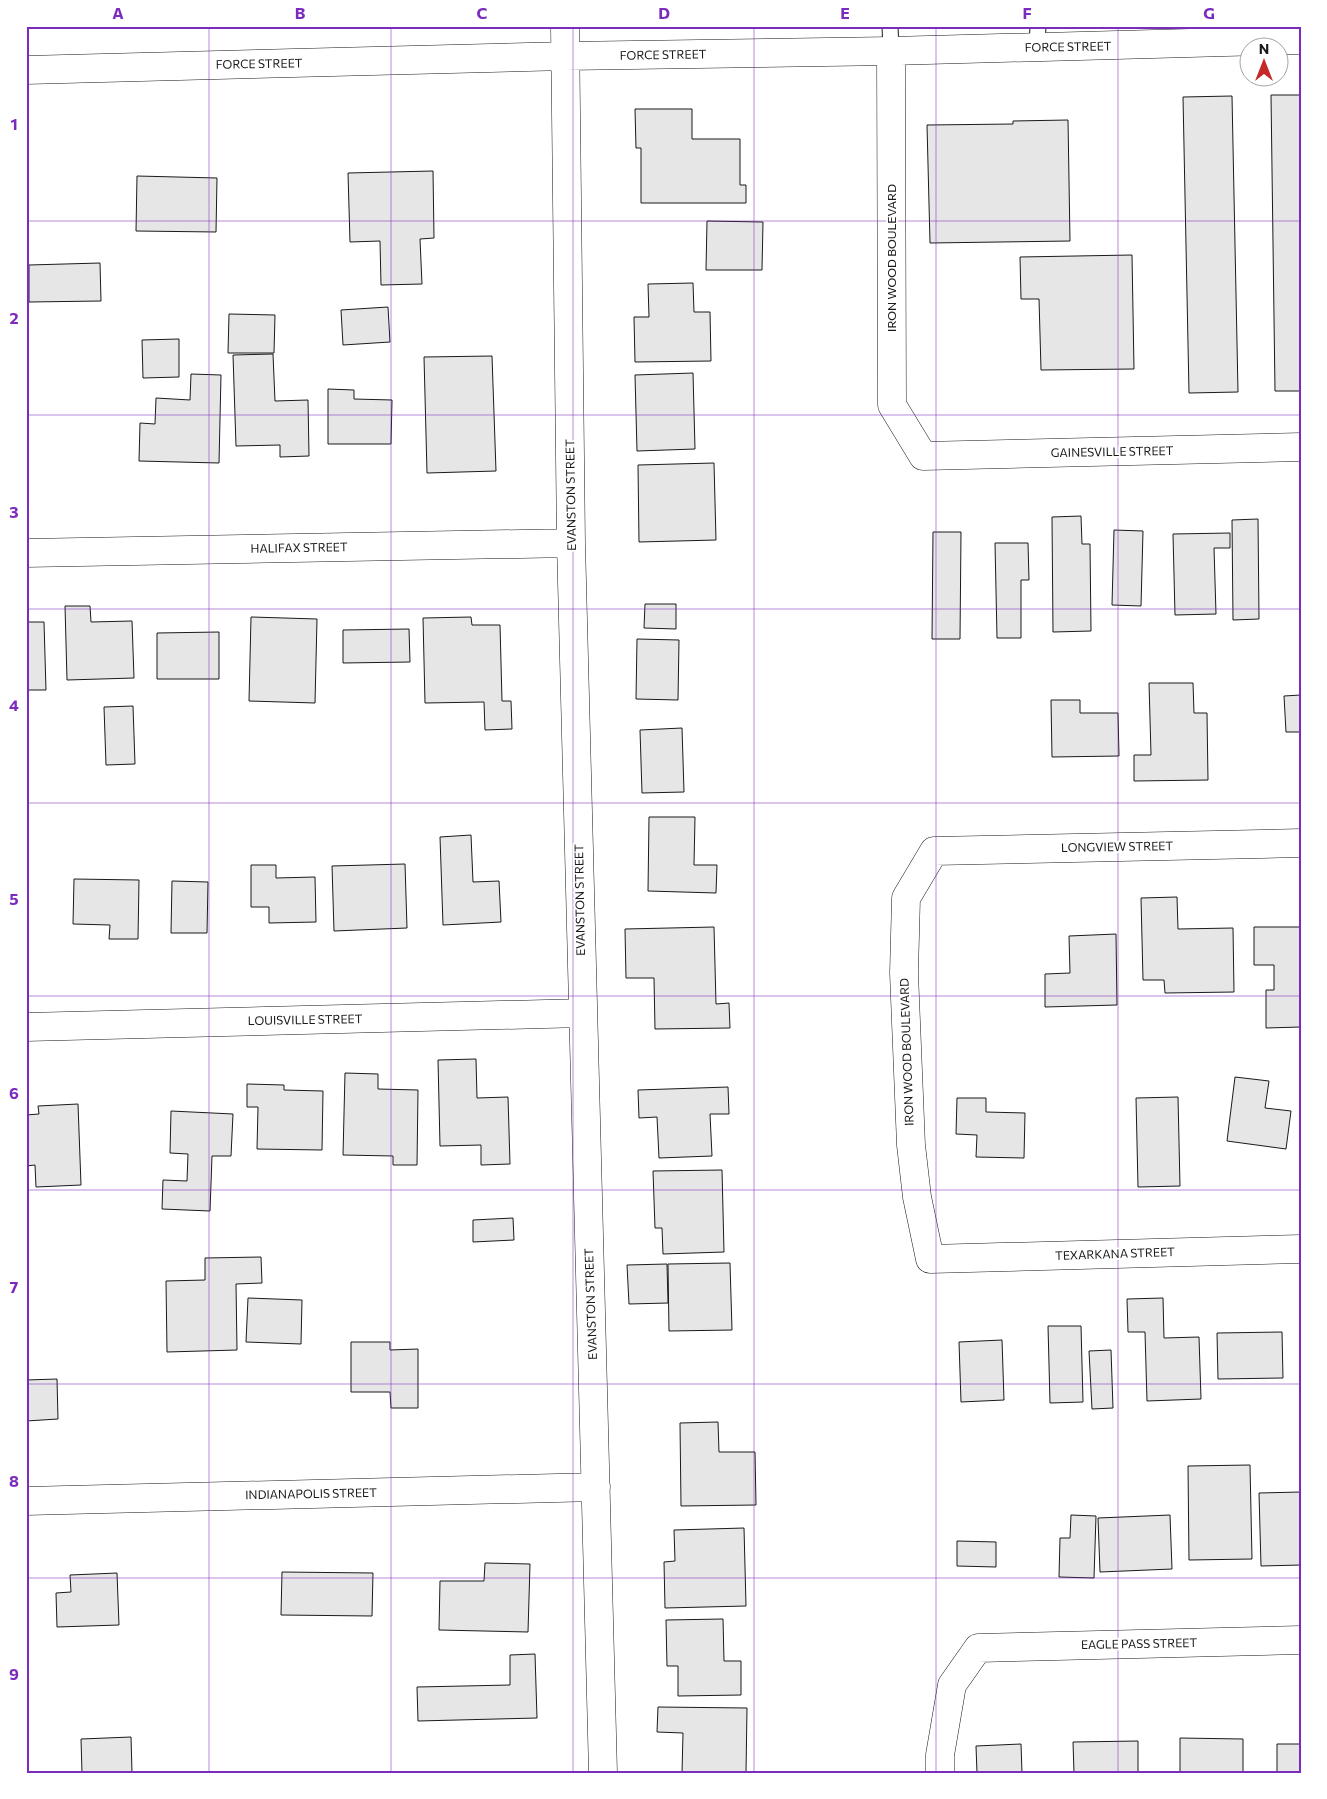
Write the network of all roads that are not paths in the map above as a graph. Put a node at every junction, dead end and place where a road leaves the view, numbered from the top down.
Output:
1 (565, 26) edge
2 (1037, 37) edge
3 (890, 39) edge
4 (1301, 40) edge
5 (566, 56) junction
6 (26, 70) edge
7 (1301, 447) edge
8 (922, 456) joint
9 (571, 543) junction
10 (26, 553) edge
11 (1301, 843) edge
12 (934, 851) joint
13 (583, 1013) junction
14 (26, 1028) edge
15 (1301, 1249) edge
16 (930, 1259) joint
17 (596, 1487) junction
18 (26, 1501) edge
19 (1301, 1640) edge
20 (603, 1773) edge
21 (940, 1773) edge

1 - 5 street, EVANSTON STREET
2 - 3 street, FORCE STREET
2 - 4 street, FORCE STREET
3 - 5 street, FORCE STREET
3 - 8 street, IRON WOOD BOULEVARD
5 - 6 street, FORCE STREET
5 - 9 street, EVANSTON STREET
7 - 8 street, GAINESVILLE STREET
9 - 10 street, HALIFAX STREET
9 - 13 street, EVANSTON STREET
11 - 12 street, LONGVIEW STREET
12 - 16 street, IRON WOOD BOULEVARD
13 - 14 street, LOUISVILLE STREET
13 - 17 street, EVANSTON STREET
15 - 16 street, TEXARKANA STREET
17 - 18 street, INDIANAPOLIS STREET
17 - 20 street, EVANSTON STREET
19 - 21 street, EAGLE PASS STREET

